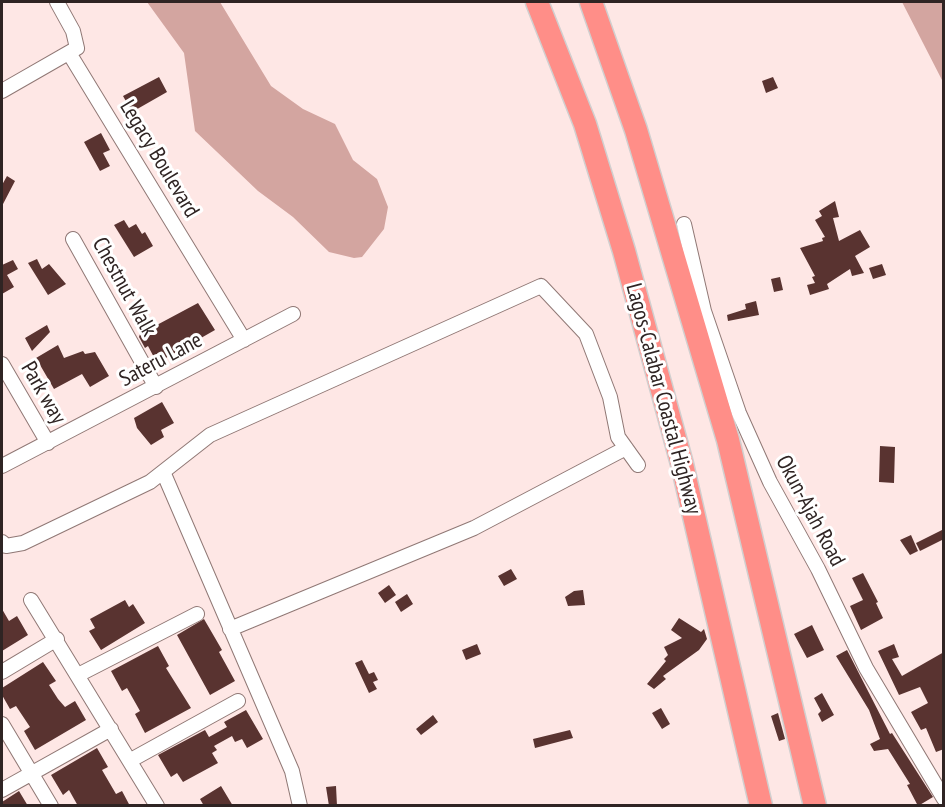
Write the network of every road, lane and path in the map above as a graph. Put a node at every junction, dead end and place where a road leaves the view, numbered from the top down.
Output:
1 (57, 2) edge
2 (537, 2) edge
3 (591, 2) edge
4 (69, 53) junction
5 (2, 91) edge
6 (684, 224) dead end
7 (73, 239) dead end
8 (293, 314) dead end
9 (244, 340) junction
10 (2, 364) edge
11 (156, 387) junction
12 (48, 443) junction
13 (626, 448) junction
14 (638, 465) dead end
15 (2, 466) edge
16 (164, 474) junction
17 (2, 542) edge
18 (31, 600) dead end
19 (197, 614) dead end
20 (230, 629) junction
21 (57, 639) junction
22 (2, 672) edge
23 (78, 675) junction
24 (238, 701) dead end
25 (2, 724) edge
26 (111, 729) junction
27 (131, 760) junction
28 (32, 774) junction
29 (2, 790) edge
30 (944, 799) edge
31 (51, 806) edge
32 (157, 806) edge
33 (300, 806) edge
34 (761, 806) edge
35 (815, 806) edge

1 - 4 street
2 - 34 highway, Lagos-Calabar Coastal Highway
3 - 35 highway
4 - 5 street
4 - 9 street, Legacy Boulevard
6 - 30 street, Okun-Ajah Road
7 - 11 street, Chestnut Walk
8 - 9 street, Sateru Lane
9 - 11 street, Sateru Lane
10 - 12 street, Park way
11 - 12 street, Sateru Lane
12 - 15 street, Sateru Lane
13 - 14 street
13 - 16 street
13 - 20 street
16 - 17 street
16 - 20 street
18 - 21 street
19 - 23 street
20 - 33 street
21 - 22 street
21 - 23 street
23 - 26 street
24 - 27 street
25 - 28 street
26 - 27 street
26 - 28 street
27 - 32 street
28 - 29 street
28 - 31 street

